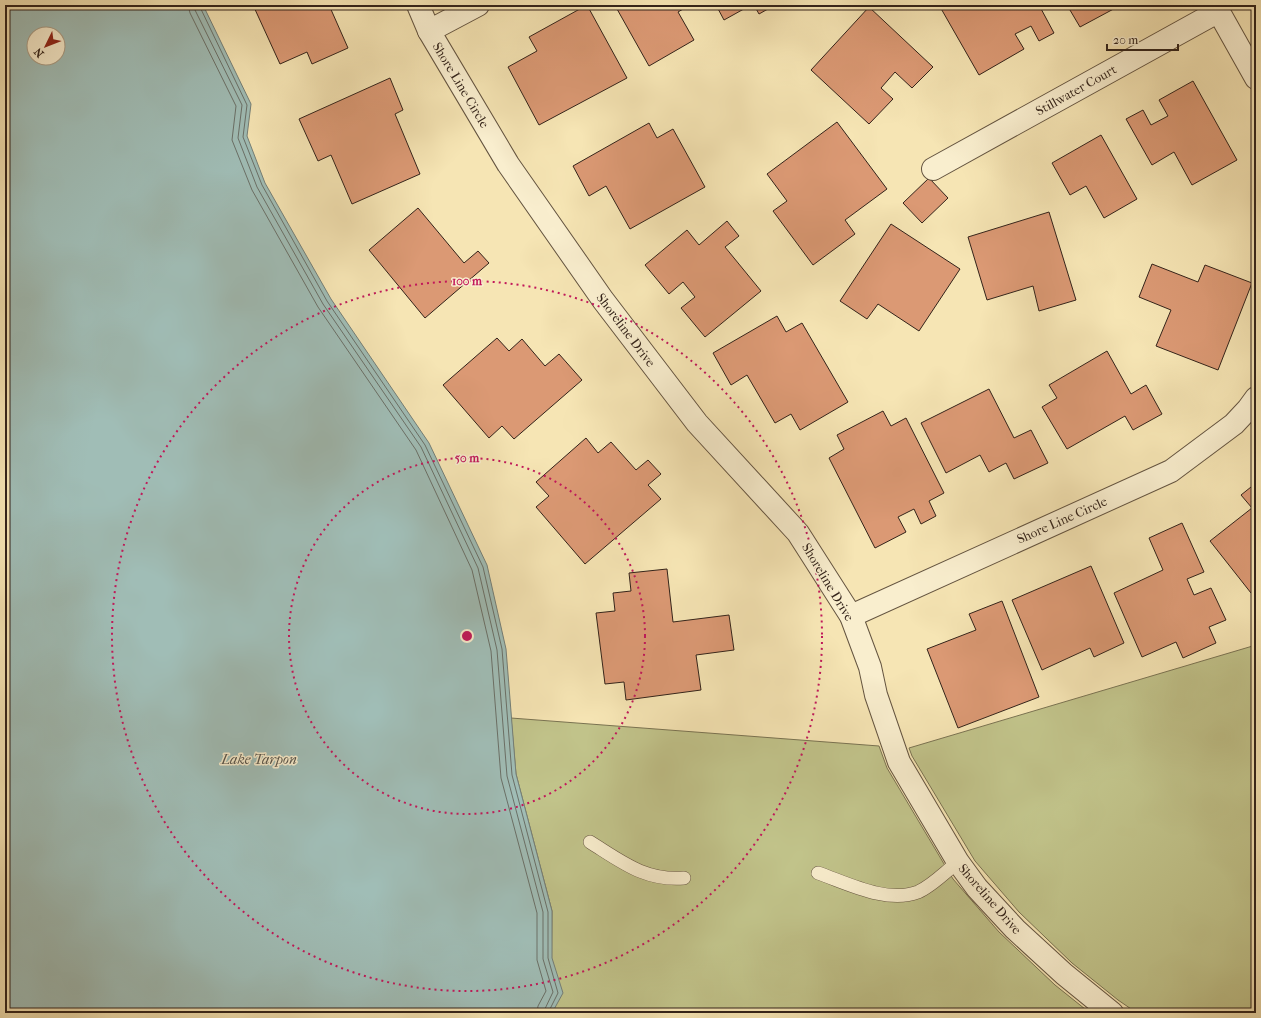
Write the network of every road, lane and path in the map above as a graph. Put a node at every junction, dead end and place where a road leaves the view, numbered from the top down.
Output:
1 (418, 5) edge
2 (478, 5) edge
3 (1217, 8) edge
4 (429, 32) junction
5 (1256, 78) edge
6 (508, 164) joint
7 (933, 168) dead end
8 (1256, 398) edge
9 (851, 616) junction
10 (590, 842) dead end
11 (958, 862) junction
12 (818, 873) dead end
13 (684, 878) dead end
14 (1112, 1013) edge

1 - 4 street, Shore Line Circle
2 - 4 street
3 - 5 street
3 - 7 street, Stillwater Court
4 - 6 street, Shore Line Circle
6 - 9 street, Shoreline Drive
8 - 9 street, Shore Line Circle
9 - 11 street, Shoreline Drive
10 - 13 lane
11 - 12 lane
11 - 14 street, Shoreline Drive

